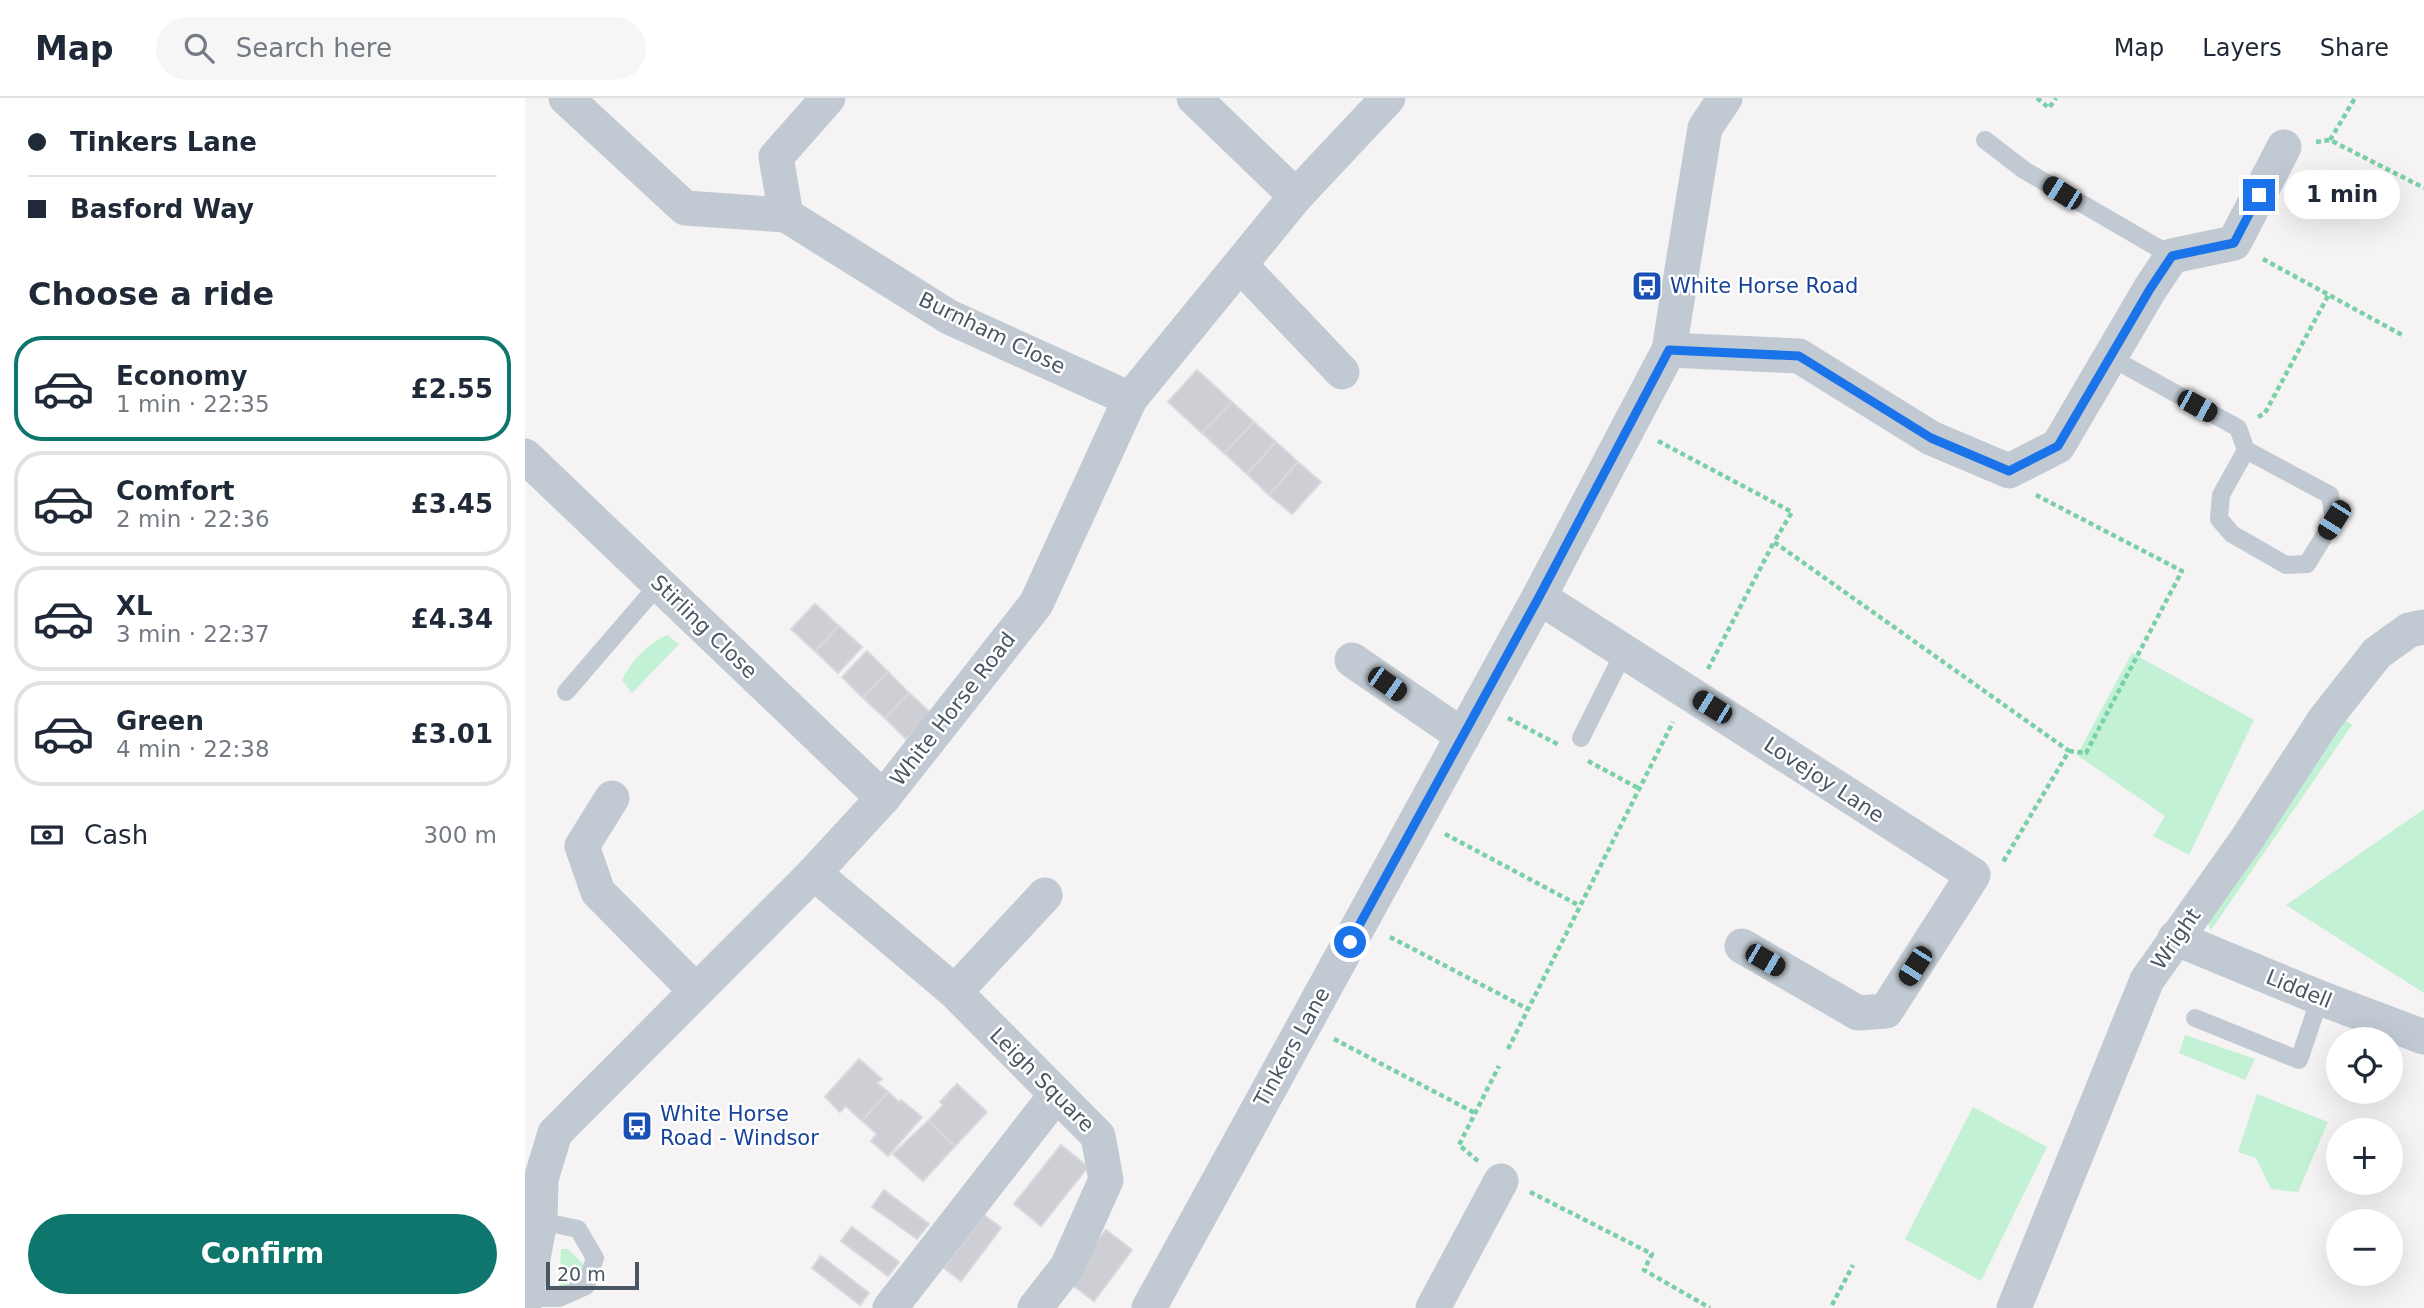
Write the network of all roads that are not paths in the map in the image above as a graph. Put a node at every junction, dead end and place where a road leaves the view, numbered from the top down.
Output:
1 (566, 98) edge
2 (828, 98) edge
3 (1194, 98) edge
4 (1388, 98) edge
5 (1725, 98) edge
6 (1985, 140) dead end
7 (2284, 147) road end
8 (1296, 196) junction
9 (786, 215) junction
10 (2172, 256) junction
11 (1241, 266) junction
12 (1669, 350) junction
13 (2110, 357) junction
14 (1342, 372) dead end
15 (1130, 400) junction
16 (2246, 450) junction
17 (525, 456) edge
18 (659, 584) junction
19 (1539, 597) junction
20 (2424, 627) edge
21 (1624, 652) junction
22 (1352, 660) dead end
23 (566, 692) dead end
24 (1463, 736) junction
25 (1581, 738) dead end
26 (612, 798) dead end
27 (883, 798) junction
28 (814, 873) junction
29 (1045, 895) dead end
30 (2175, 938) junction
31 (1742, 946) dead end
32 (696, 991) junction
33 (955, 992) junction
34 (2320, 998) junction
35 (2195, 1018) dead end
36 (2424, 1037) edge
37 (1056, 1096) junction
38 (535, 1157) edge
39 (1501, 1181) road end
40 (540, 1221) junction
41 (526, 1300) edge
42 (890, 1308) edge
43 (1035, 1308) edge
44 (1149, 1308) edge
45 (1433, 1308) edge
46 (2014, 1308) edge

1 - 9 street, Burnham Close
2 - 9 street
3 - 8 street
4 - 8 street, White Horse Road
5 - 12 street, Tinkers Lane
6 - 10 lane
7 - 10 street
8 - 11 street, White Horse Road
9 - 15 street, Burnham Close
10 - 13 street
11 - 14 street
11 - 15 street, White Horse Road
12 - 13 street
12 - 19 street, Tinkers Lane
13 - 16 lane
15 - 27 street, White Horse Road
16 - 16 lane
17 - 18 street, Stirling Close
18 - 23 lane
18 - 27 street, Stirling Close
19 - 21 street, Lovejoy Lane
19 - 24 street, Tinkers Lane
20 - 30 street, Wright
21 - 25 lane
21 - 31 street, Lovejoy Lane
22 - 24 street
24 - 44 street, Tinkers Lane
26 - 32 street
27 - 28 street, White Horse Road
28 - 32 street, White Horse Road
28 - 33 street, Leigh Square
29 - 33 street
30 - 34 street, Liddell
30 - 46 street, Wright
32 - 38 street, White Horse Road
33 - 37 street, Leigh Square
34 - 35 lane
34 - 36 street, Liddell
37 - 42 street
37 - 43 street, Leigh Square
38 - 40 street, White Horse Road
39 - 45 street
40 - 41 street, White Horse Road
40 - 41 lane

